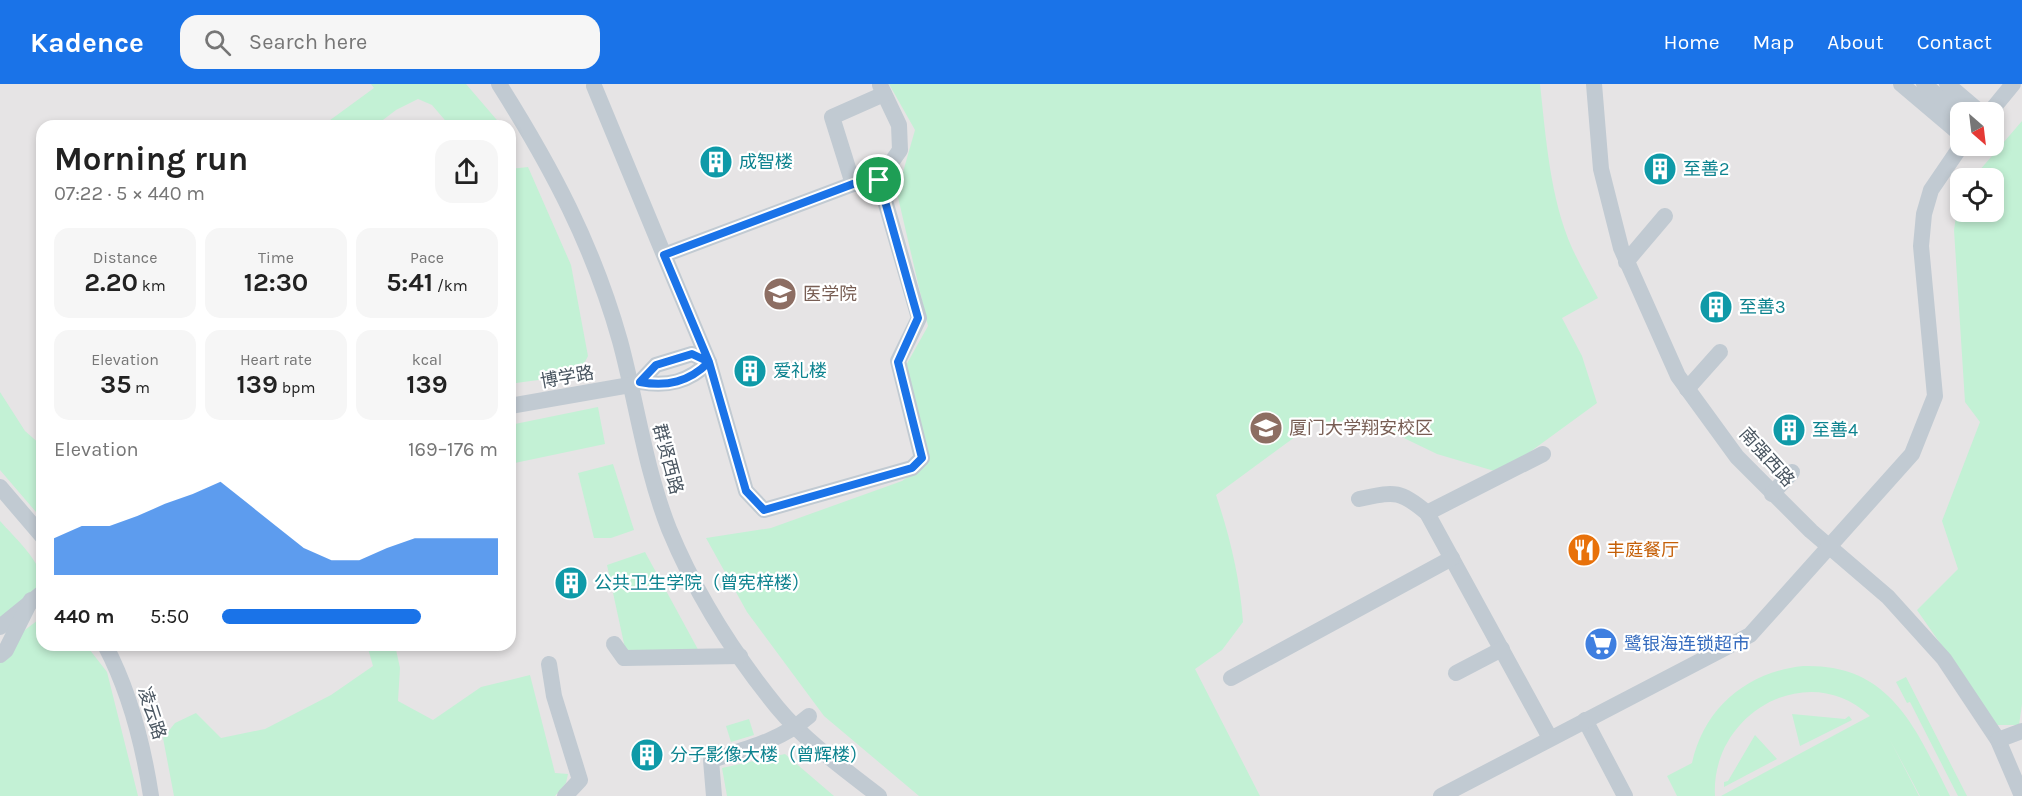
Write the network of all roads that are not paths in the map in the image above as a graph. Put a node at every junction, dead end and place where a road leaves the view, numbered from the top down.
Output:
1 (499, 84) edge
2 (594, 84) edge
3 (1593, 84) edge
4 (1901, 84) edge
5 (1924, 84) edge
6 (1947, 84) edge
7 (2013, 84) edge
8 (882, 89) edge
9 (1968, 102) edge
10 (1998, 102) edge
11 (1950, 106) edge
12 (1950, 126) edge
13 (1954, 156) edge
14 (879, 180) junction
15 (853, 184) junction
16 (1665, 216) dead end
17 (664, 255) junction
18 (1626, 261) junction
19 (1720, 351) dead end
20 (709, 362) junction
21 (635, 384) junction
22 (1688, 388) junction
23 (516, 405) edge
24 (1543, 454) dead end
25 (1792, 472) dead end
26 (0, 487) edge
27 (1772, 494) junction
28 (1359, 499) dead end
29 (1427, 513) junction
30 (36, 529) edge
31 (1828, 546) junction
32 (1452, 558) junction
33 (36, 598) edge
34 (36, 599) edge
35 (0, 627) edge
36 (614, 644) dead end
37 (1502, 649) junction
38 (108, 651) edge
39 (0, 655) edge
40 (740, 656) junction
41 (549, 664) dead end
42 (1456, 673) dead end
43 (1231, 678) dead end
44 (1585, 720) junction
45 (803, 721) junction
46 (2022, 731) edge
47 (1550, 738) junction
48 (1998, 740) junction
49 (580, 780) junction
50 (151, 796) edge
51 (565, 796) edge
52 (589, 796) edge
53 (714, 796) edge
54 (879, 796) edge
55 (1441, 796) edge
56 (1625, 796) edge
57 (2022, 796) edge

1 - 21 street, 群贤西路
2 - 17 street
3 - 18 street, 南强西路
4 - 12 street
5 - 11 street
6 - 9 street
7 - 10 street
8 - 14 street
8 - 15 street
13 - 31 street
14 - 15 street
14 - 20 street
15 - 17 street
16 - 18 street
17 - 20 street
18 - 22 street, 南强西路
19 - 22 street
20 - 21 street
21 - 23 street, 博学路
21 - 40 street, 群贤西路
22 - 27 street, 南强西路
24 - 29 street
25 - 27 street
26 - 30 street
27 - 31 street, 南强西路
28 - 29 street
29 - 32 street
31 - 44 street
31 - 48 street, 南强西路
32 - 37 street
32 - 43 street
33 - 35 street
34 - 39 street
36 - 40 street
37 - 42 street
37 - 47 street
38 - 50 street, 凌云路
40 - 45 street, 群贤西路
41 - 49 street
44 - 47 street
44 - 56 street
45 - 53 street
45 - 54 street, 群贤西路
46 - 48 street
47 - 55 street
48 - 57 street, 南强西路
49 - 51 street
49 - 52 street

